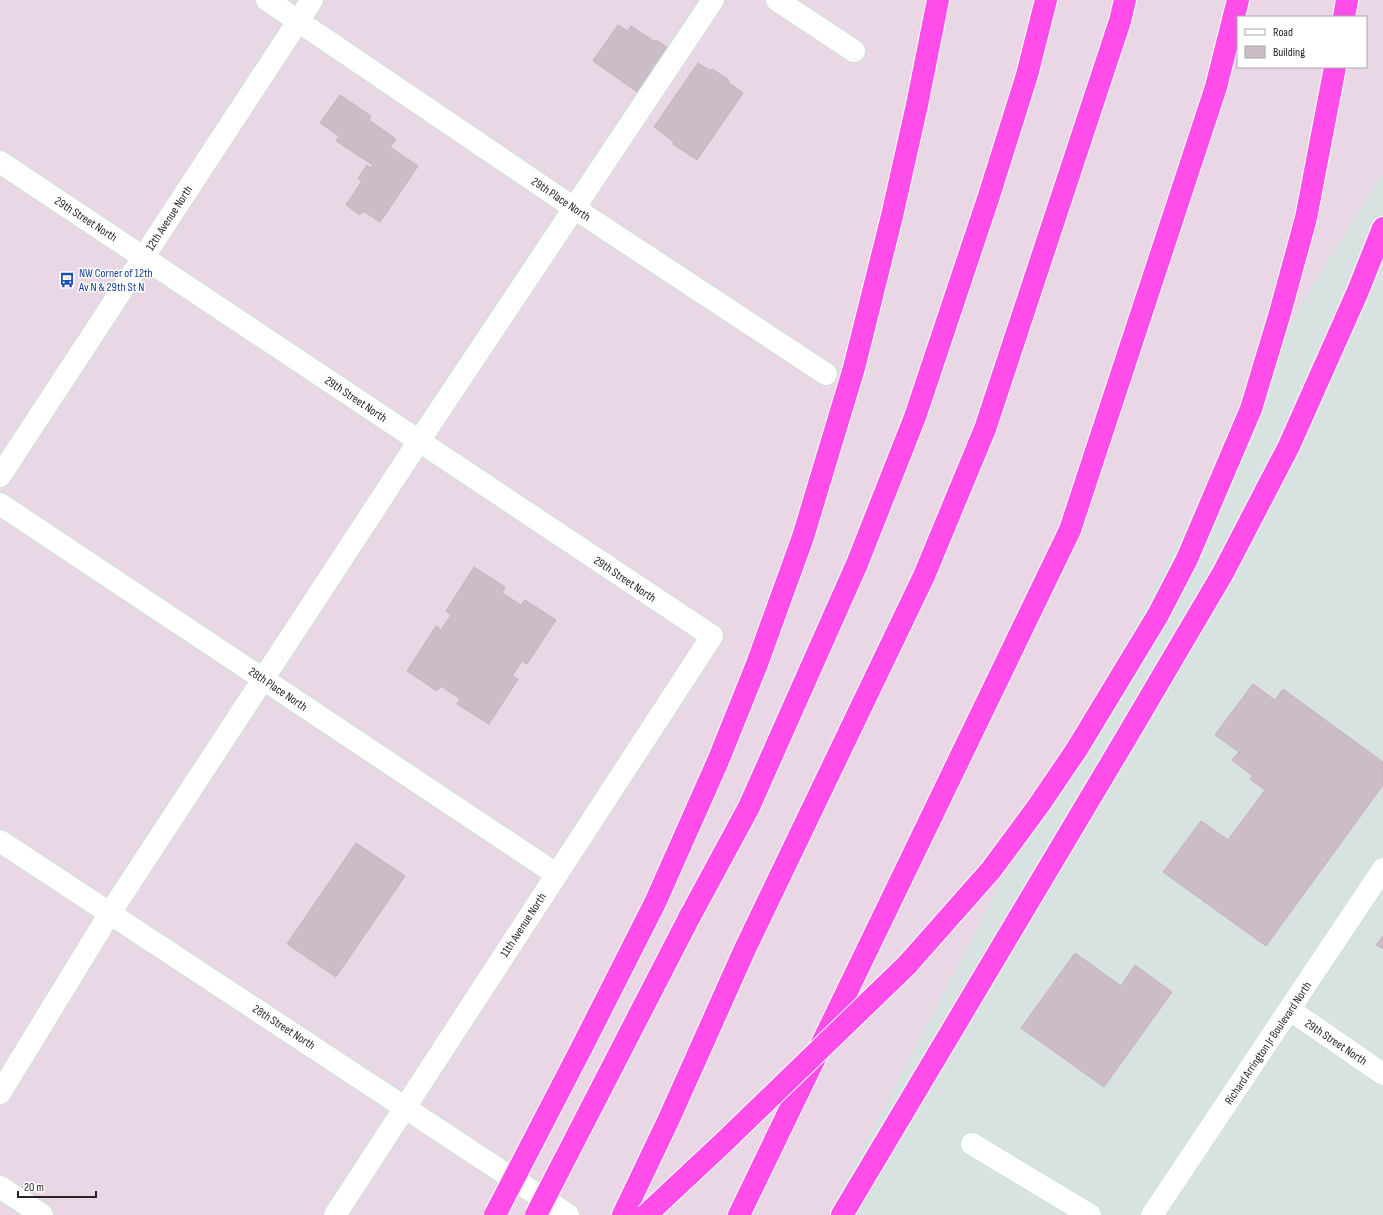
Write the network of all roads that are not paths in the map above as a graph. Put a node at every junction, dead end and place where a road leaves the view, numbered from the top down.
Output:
1 (267, 0) edge
2 (312, 0) edge
3 (713, 0) edge
4 (777, 0) edge
5 (938, 0) edge
6 (1046, 0) edge
7 (1125, 0) edge
8 (1238, 0) edge
9 (1347, 0) edge
10 (1344, 16) edge
11 (298, 21) junction
12 (854, 51) dead end
13 (1335, 68) edge
14 (0, 162) edge
15 (574, 208) junction
16 (1383, 228) edge
17 (144, 257) junction
18 (826, 374) dead end
19 (419, 441) junction
20 (0, 476) edge
21 (0, 504) edge
22 (712, 636) joint
23 (264, 679) junction
24 (0, 841) edge
25 (1383, 869) edge
26 (556, 874) junction
27 (110, 913) junction
28 (1290, 1010) junction
29 (1383, 1074) edge
30 (0, 1093) edge
31 (406, 1107) junction
32 (972, 1144) dead end
33 (0, 1187) edge
34 (42, 1215) edge
35 (335, 1215) edge
36 (495, 1215) edge
37 (536, 1215) edge
38 (568, 1215) edge
39 (623, 1215) edge
40 (646, 1215) edge
41 (739, 1215) edge
42 (842, 1215) edge
43 (1090, 1215) edge
44 (1152, 1215) edge

1 - 11 street, 29th Place North
2 - 11 street, 12th Avenue North
3 - 15 street
4 - 12 street
5 - 36 highway, bridge
6 - 37 highway, bridge
7 - 39 highway
8 - 41 highway
9 - 10 highway
11 - 15 street, 29th Place North
11 - 17 street, 12th Avenue North
13 - 40 highway, bridge
14 - 17 street, 29th Street North
15 - 18 street, 29th Place North
15 - 19 street
16 - 42 highway
17 - 19 street, 29th Street North
17 - 20 street, 12th Avenue North
19 - 22 street, 29th Street North
19 - 23 street
21 - 23 street, 28th Place North
22 - 26 street, 11th Avenue North
23 - 26 street, 28th Place North
23 - 27 street
24 - 27 street, 28th Street North
25 - 28 street, Richard Arrington Jr Boulevard North
26 - 31 street, 11th Avenue North
27 - 30 street
27 - 31 street, 28th Street North
28 - 29 street, 29th Street North
28 - 44 street, Richard Arrington Jr Boulevard North
31 - 35 street, 11th Avenue North
31 - 38 street, 28th Street North
32 - 43 street
33 - 34 street

